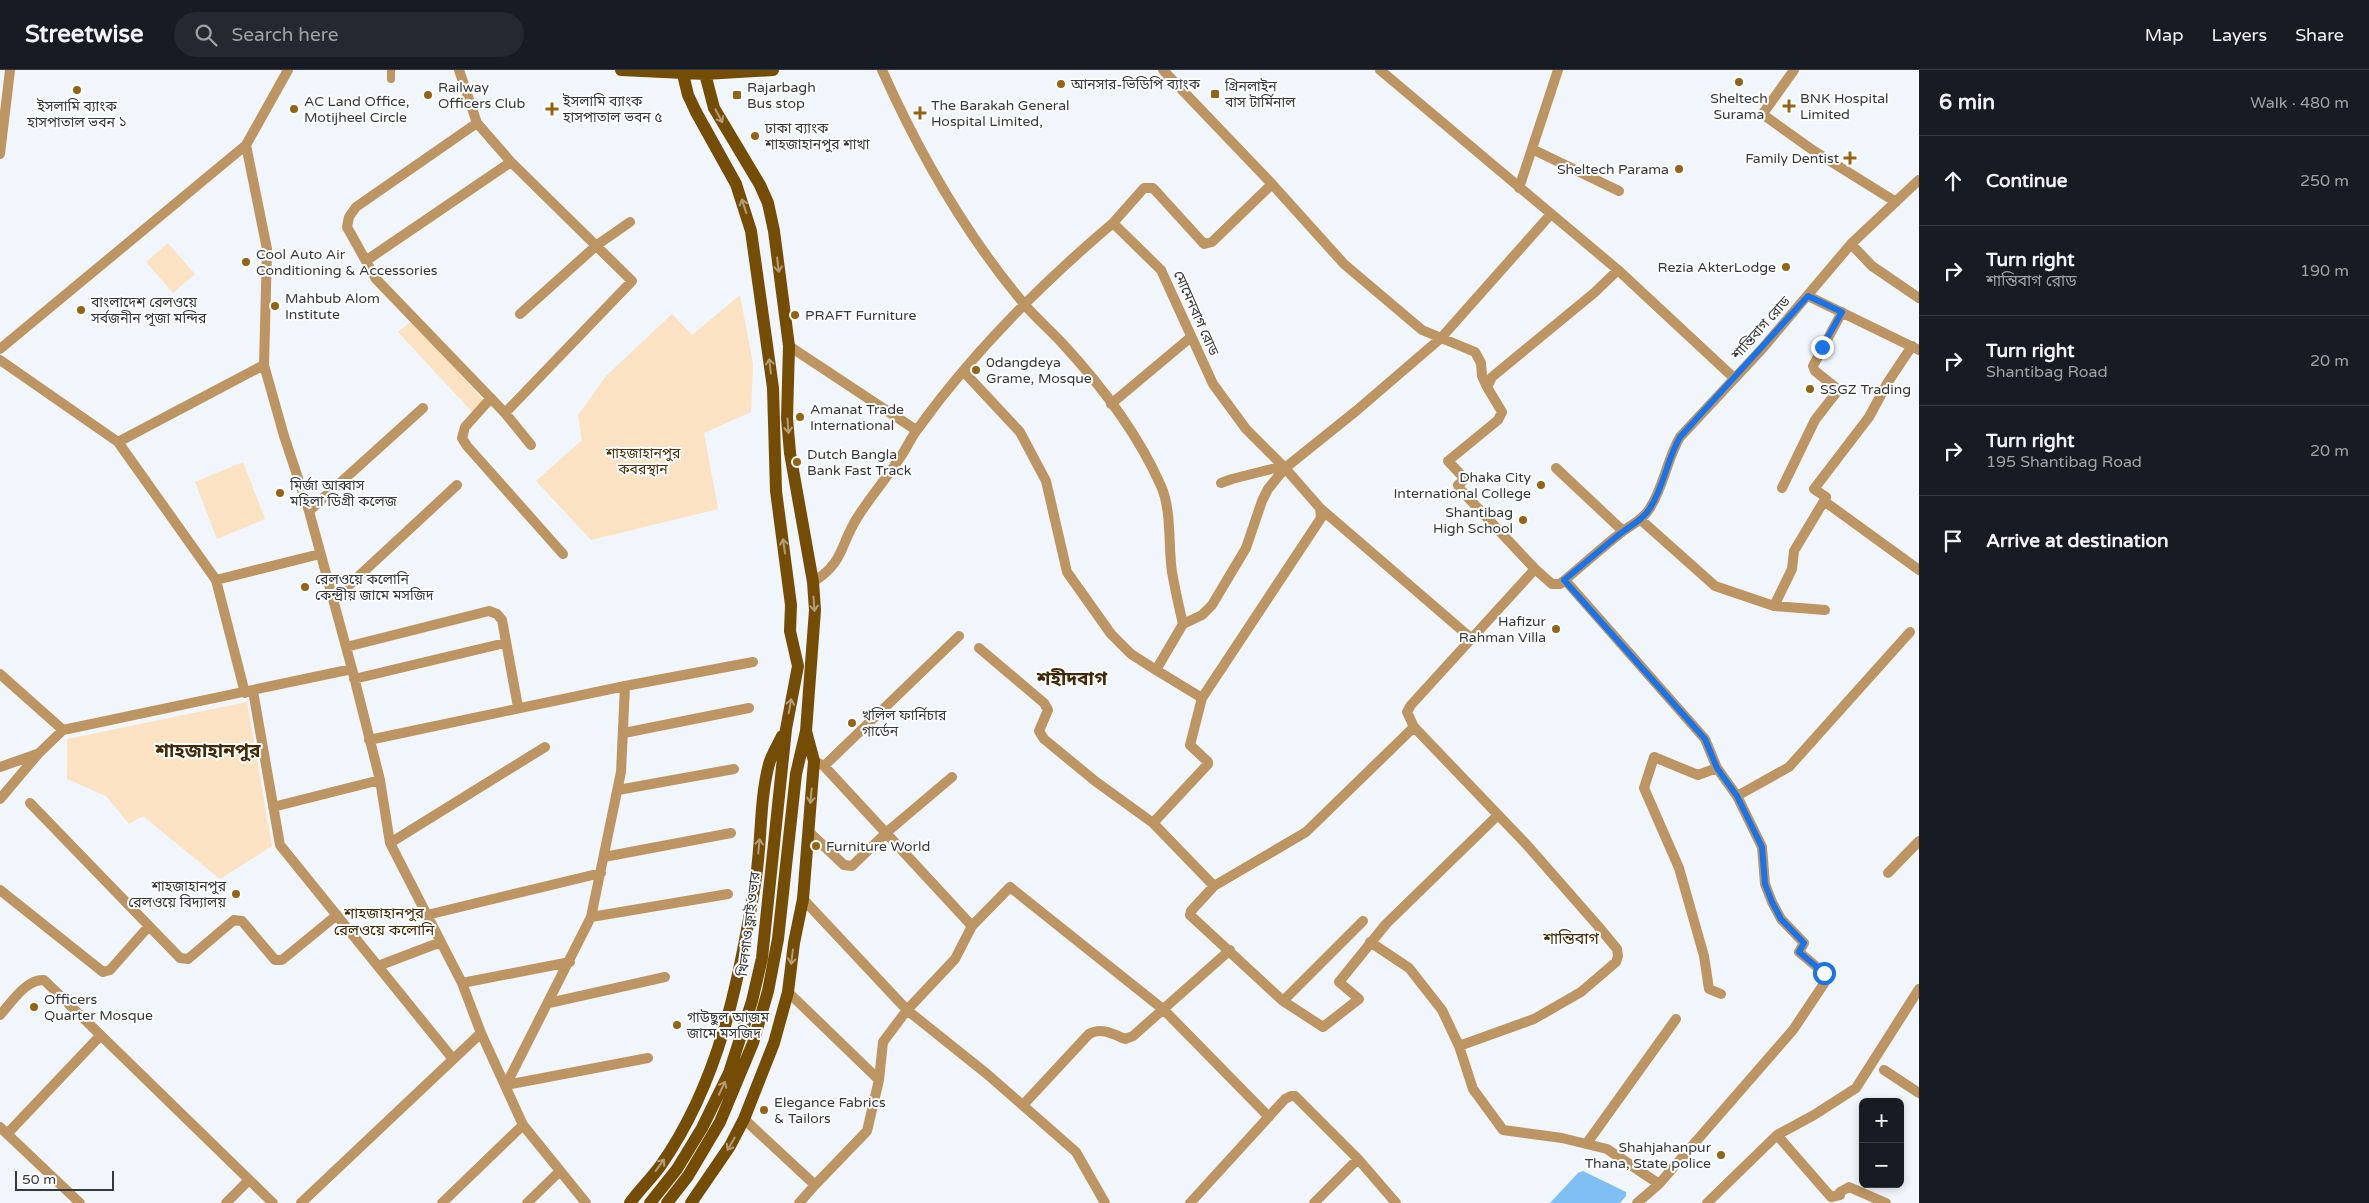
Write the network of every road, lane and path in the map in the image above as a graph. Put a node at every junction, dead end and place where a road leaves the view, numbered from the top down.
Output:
1 (10, 70) edge
2 (288, 70) edge
3 (391, 70) edge
4 (459, 70) edge
5 (621, 70) edge
6 (773, 70) edge
7 (882, 70) edge
8 (1163, 70) edge
9 (1380, 70) edge
10 (1558, 70) edge
11 (1794, 70) edge
12 (682, 72) edge
13 (704, 72) edge
14 (391, 79) dead end
15 (477, 123) junction
16 (246, 145) junction
17 (1532, 149) junction
18 (0, 154) edge
19 (512, 162) junction
20 (1919, 180) edge
21 (1272, 184) junction
22 (1519, 188) junction
23 (1619, 191) dead end
24 (1896, 202) junction
25 (1551, 214) junction
26 (630, 222) dead end
27 (1113, 222) junction
28 (1851, 244) junction
29 (597, 245) junction
30 (367, 260) junction
31 (1618, 270) junction
32 (1808, 296) junction
33 (1919, 298) edge
34 (1025, 305) junction
35 (1842, 312) junction
36 (520, 314) dead end
37 (1191, 337) junction
38 (1441, 338) junction
39 (788, 346) junction
40 (1916, 348) edge
41 (0, 349) edge
42 (0, 360) edge
43 (264, 365) junction
44 (964, 372) junction
45 (1734, 378) junction
46 (1487, 387) junction
47 (491, 398) junction
48 (1111, 404) junction
49 (423, 408) dead end
50 (505, 412) junction
51 (916, 430) junction
52 (118, 442) junction
53 (531, 445) dead end
54 (1284, 467) junction
55 (1556, 468) dead end
56 (1221, 483) dead end
57 (457, 485) dead end
58 (1782, 488) dead end
59 (1824, 501) junction
60 (1320, 508) junction
61 (309, 510) junction
62 (1641, 520) junction
63 (1623, 531) junction
64 (320, 554) junction
65 (562, 554) dead end
66 (1535, 569) junction
67 (1919, 570) edge
68 (216, 580) junction
69 (813, 582) junction
70 (1560, 583) junction
71 (333, 600) junction
72 (1774, 606) junction
73 (1825, 610) dead end
74 (1182, 624) junction
75 (1910, 632) dead end
76 (959, 636) dead end
77 (1472, 639) junction
78 (505, 643) junction
79 (346, 647) junction
80 (979, 648) dead end
81 (753, 662) dead end
82 (1156, 670) junction
83 (0, 674) edge
84 (353, 674) junction
85 (625, 686) junction
86 (249, 692) junction
87 (1202, 698) junction
88 (518, 707) junction
89 (748, 708) dead end
90 (1414, 727) junction
91 (786, 729) junction
92 (63, 730) junction
93 (806, 731) junction
94 (624, 733) junction
95 (369, 740) junction
96 (545, 747) dead end
97 (38, 754) junction
98 (819, 763) junction
99 (0, 767) edge
100 (1717, 768) junction
101 (734, 769) dead end
102 (952, 777) dead end
103 (380, 780) junction
104 (618, 790) junction
105 (1737, 796) junction
106 (0, 799) edge
107 (30, 803) dead end
108 (273, 807) junction
109 (1498, 814) junction
110 (1153, 824) junction
111 (808, 831) junction
112 (887, 832) junction
113 (731, 833) dead end
114 (1919, 841) edge
115 (390, 843) junction
116 (604, 856) junction
117 (1888, 872) dead end
118 (601, 873) junction
119 (1214, 886) junction
120 (0, 890) edge
121 (728, 894) dead end
122 (803, 899) junction
123 (428, 915) junction
124 (337, 916) junction
125 (592, 917) junction
126 (1363, 921) dead end
127 (149, 926) junction
128 (972, 926) junction
129 (441, 942) junction
130 (1370, 942) junction
131 (1230, 950) junction
132 (570, 962) junction
133 (378, 966) junction
134 (664, 977) dead end
135 (462, 983) junction
136 (1919, 989) edge
137 (788, 992) junction
138 (1721, 994) dead end
139 (1283, 1001) junction
140 (549, 1003) junction
141 (907, 1010) junction
142 (1164, 1010) junction
143 (0, 1015) edge
144 (1676, 1019) dead end
145 (480, 1033) junction
146 (100, 1036) junction
147 (1459, 1046) junction
148 (648, 1058) dead end
149 (453, 1059) junction
150 (1884, 1070) dead end
151 (879, 1080) junction
152 (506, 1085) junction
153 (1919, 1093) edge
154 (1022, 1105) junction
155 (1269, 1117) junction
156 (744, 1119) junction
157 (523, 1125) junction
158 (4, 1131) edge
159 (1776, 1135) junction
160 (1587, 1143) junction
161 (1358, 1159) junction
162 (560, 1171) junction
163 (249, 1180) junction
164 (1659, 1184) junction
165 (815, 1185) junction
166 (80, 1203) edge
167 (226, 1203) edge
168 (273, 1203) edge
169 (301, 1203) edge
170 (442, 1203) edge
171 (527, 1203) edge
172 (586, 1203) edge
173 (630, 1203) edge
174 (650, 1203) edge
175 (667, 1203) edge
176 (691, 1203) edge
177 (799, 1203) edge
178 (1106, 1203) edge
179 (1190, 1203) edge
180 (1314, 1203) edge
181 (1396, 1203) edge
182 (1637, 1203) edge
183 (1707, 1203) edge
184 (1886, 1203) edge

1 - 18 street
2 - 16 street
3 - 14 street
4 - 15 street
5 - 12 main road
6 - 13 main road
7 - 34 street
8 - 21 street
9 - 22 street
10 - 17 street
11 - 24 street
12 - 13 main road
91 -> 12 main road
13 -> 39 main road
15 - 19 street
15 - 30 street
16 - 41 street
16 - 43 street
17 - 22 street
17 - 23 street
19 - 29 street
19 - 30 street
20 - 24 street, শান্তিবাগ রোড
21 - 27 street
21 - 38 street
22 - 25 street
24 - 28 street, শান্তিবাগ রোড
25 - 31 street
25 - 38 street
26 - 29 street
27 - 34 street
27 - 37 street, মোমেনবাগ রোড
28 - 32 street, শান্তিবাগ রোড
28 - 33 street
29 - 36 street
29 - 50 street
30 - 47 street
31 - 45 street
31 - 46 street
32 - 35 street
32 - 45 street, শান্তিবাগ রোড
34 - 44 street
34 - 48 street
35 - 40 street
35 - 58 street
37 - 48 street
37 - 54 street, মোমেনবাগ রোড
38 - 46 street
38 - 54 street
39 - 51 street
39 -> 69 main road
40 - 59 street
42 - 52 street
43 - 52 street
43 - 61 street
44 - 51 street
44 - 82 street
45 - 62 street, শান্তিবাগ রোড
46 - 66 street
47 - 50 street
47 - 65 street
48 - 74 street
49 - 61 street
50 - 53 street
51 - 69 street
52 - 68 street
54 - 56 street
54 - 60 street, মোমেনবাগ রোড
54 - 74 street
55 - 63 street
57 - 71 street
59 - 67 street
59 - 72 street
60 - 77 street, মোমেনবাগ রোড
60 - 87 street
61 - 64 street
62 - 63 street, শান্তিবাগ রোড
62 - 72 street
63 - 70 street, শান্তিবাগ রোড
64 - 68 street
64 - 71 street
66 - 70 street
66 - 77 street
68 - 86 street
69 -> 93 main road
70 - 100 street
71 - 79 street
72 - 73 street
74 - 82 street
75 - 105 street
76 - 98 street
77 - 90 street
78 - 79 street
78 - 84 street
78 - 88 street
79 - 84 street
80 - 110 street
81 - 85 street
82 - 87 street
83 - 92 street
84 - 86 street
84 - 95 street
85 - 88 street
85 - 94 street
86 - 92 street
86 - 108 street
87 - 110 street
88 - 95 street
89 - 94 street
90 - 109 street
90 - 119 street
173 -> 91 main road
174 -> 91 main road, খিলগাও ফ্লাইওভার
92 - 97 street
93 - 98 main road
93 - 175 main road, খিলগাও ফ্লাইওভার
94 - 104 street
95 - 103 street
96 - 115 street
97 - 99 street
97 - 106 street
98 -> 111 main road
98 - 112 street
100 - 105 street
100 - 138 street
101 - 104 street
102 - 112 street
103 - 108 street
103 - 115 street
104 - 116 street
105 - 164 street
107 - 127 street
108 - 124 street
109 - 130 street
109 - 147 street
110 - 119 street
111 - 112 street
111 - 122 main road
112 - 128 street
113 - 116 street
114 - 117 street
115 - 123 street
116 - 118 street
118 - 123 street
118 - 125 street
119 - 131 street
120 - 127 street
121 - 125 street
122 -> 137 main road
122 - 141 street
123 - 129 street
124 - 127 street
124 - 133 street
125 - 132 street
126 - 139 street
128 - 141 street
128 - 142 street
129 - 133 street
129 - 135 street
130 - 139 street
130 - 147 street
131 - 139 street
131 - 142 street
132 - 135 street
132 - 140 street
133 - 149 street
134 - 140 street
135 - 145 street
136 - 159 street
137 - 151 street
137 - 156 main road
140 - 152 street
141 - 151 street
141 - 154 street
142 - 154 street
142 - 155 street
143 - 146 street
144 - 160 street
145 - 149 street
145 - 152 street
146 - 158 street
146 - 163 street
147 - 160 street
148 - 152 street
149 - 169 street
150 - 153 street
151 - 165 street
152 - 157 street
154 - 178 street
155 - 161 street
155 - 179 street
156 - 165 street
156 -> 176 main road
157 - 162 street
157 - 170 street
158 - 166 street
159 - 183 street
159 - 184 street
160 - 164 street
161 - 180 street
161 - 181 street
162 - 171 street
162 - 172 street
163 - 167 street
163 - 168 street
164 - 182 street
165 - 177 street

